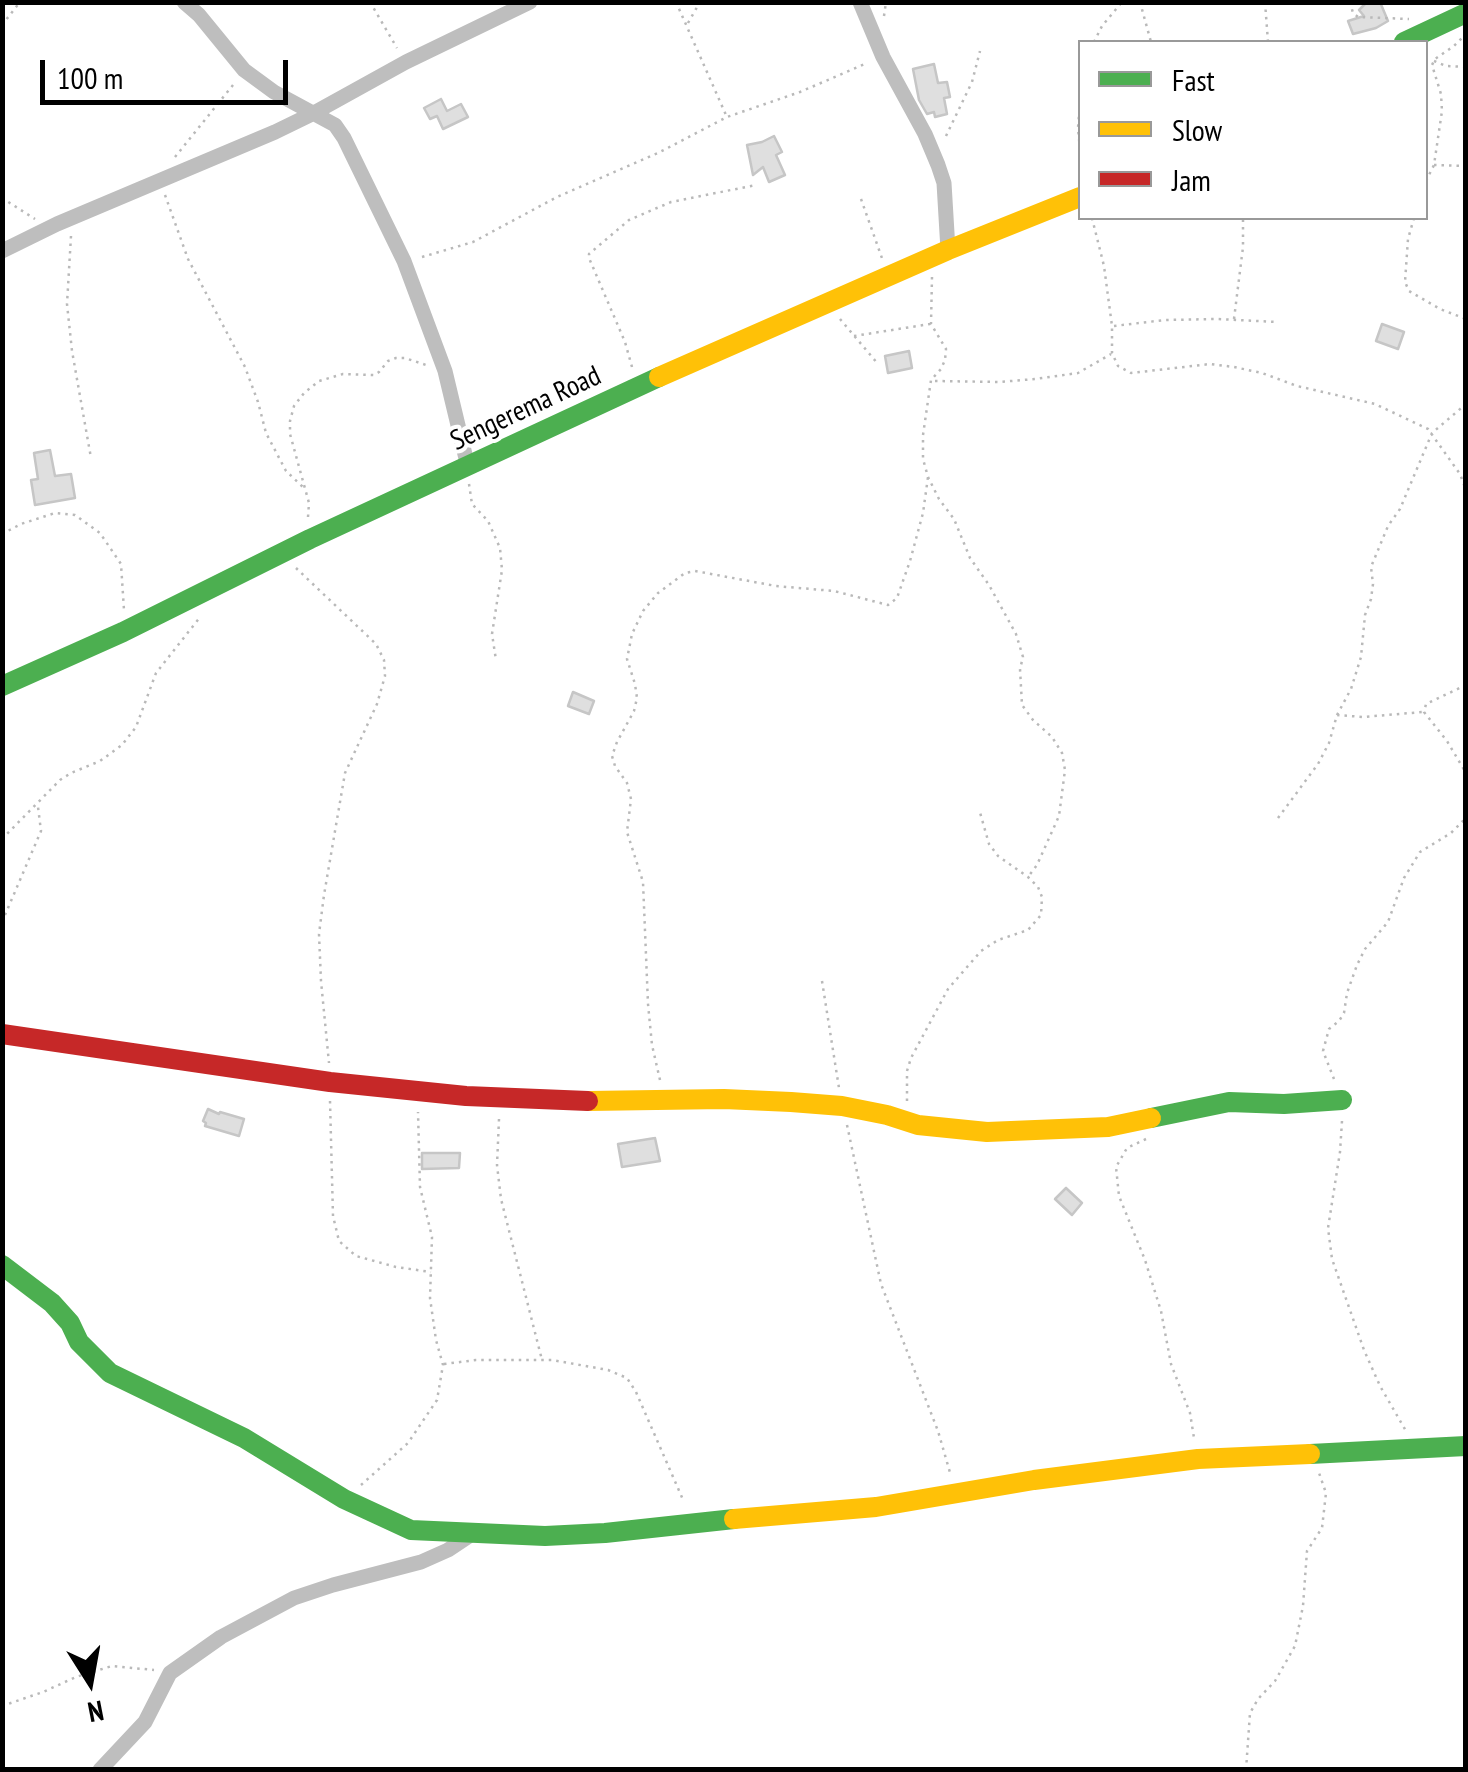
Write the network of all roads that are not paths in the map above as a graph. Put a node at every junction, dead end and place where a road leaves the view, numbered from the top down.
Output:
1 (184, 2) edge
2 (530, 2) edge
3 (860, 2) edge
4 (1466, 12) edge
5 (1408, 40) edge
6 (312, 114) junction
7 (1078, 198) edge
8 (2, 251) edge
9 (939, 254) junction
10 (468, 467) junction
11 (2, 686) edge
12 (2, 1034) edge
13 (1342, 1100) road end
14 (2, 1265) edge
15 (1466, 1446) edge
16 (472, 1534) junction
17 (100, 1770) edge

1 - 6 street
2 - 6 street
3 - 9 street
4 - 5 street
6 - 8 street
6 - 10 street
7 - 9 street, Sengerema Road
9 - 10 street, Sengerema Road
10 - 11 street, Sengerema Road
12 - 13 street
14 - 16 street
15 - 16 street
16 - 17 street

